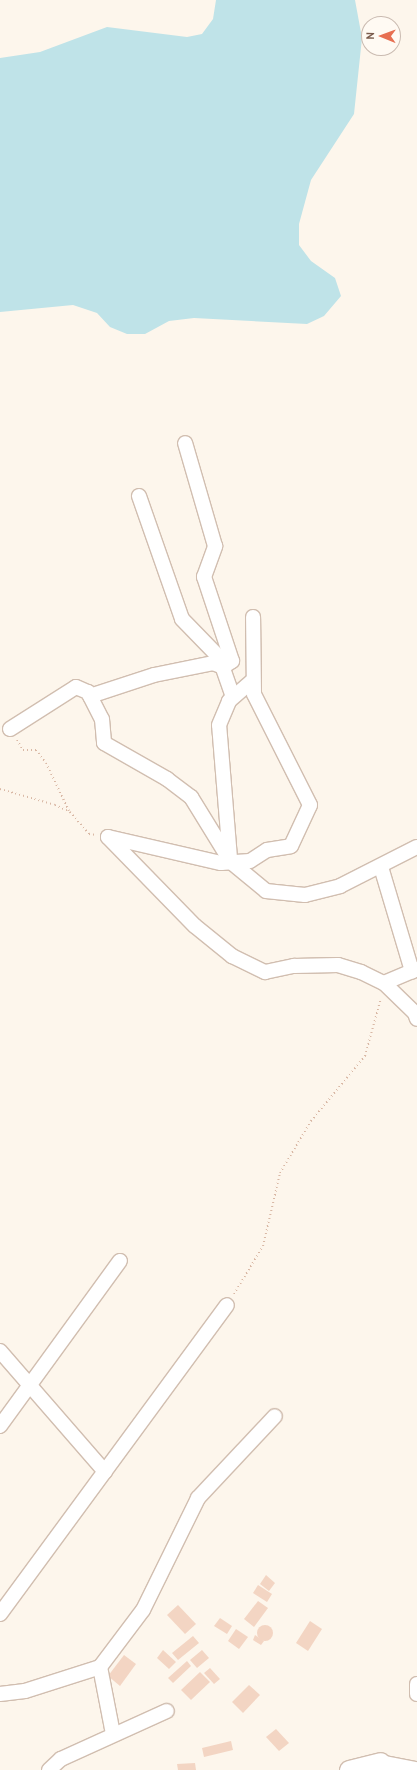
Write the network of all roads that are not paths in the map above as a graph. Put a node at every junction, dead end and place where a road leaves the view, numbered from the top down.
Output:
1 (185, 443) dead end
2 (139, 496) dead end
3 (253, 617) dead end
4 (223, 667) junction
5 (253, 680) junction
6 (90, 696) junction
7 (234, 697) junction
8 (10, 729) road end
9 (417, 847) edge
10 (231, 862) junction
11 (381, 867) junction
12 (414, 970) edge
13 (384, 983) junction
14 (417, 1019) edge
15 (120, 1261) dead end
16 (227, 1305) road end
17 (0, 1351) edge
18 (30, 1385) junction
19 (274, 1416) dead end
20 (0, 1426) edge
21 (105, 1472) junction
22 (0, 1614) edge
23 (100, 1667) junction
24 (417, 1684) edge
25 (0, 1694) edge
26 (417, 1694) edge
27 (167, 1711) dead end
28 (113, 1734) junction
29 (380, 1762) joint
30 (49, 1770) edge
31 (349, 1770) edge
32 (417, 1770) edge

1 - 4 street
2 - 4 street
3 - 5 street
4 - 6 street
4 - 7 street
5 - 7 street
5 - 10 street
6 - 8 street
6 - 10 street
7 - 10 street
9 - 11 street
10 - 11 street
10 - 13 street
11 - 12 street
12 - 13 street
13 - 14 street
15 - 18 street
16 - 21 street
17 - 18 street
18 - 20 street
18 - 21 street
19 - 23 street
21 - 22 street
23 - 25 street
23 - 28 street
24 - 26 street
27 - 28 street
28 - 30 street
29 - 31 street
29 - 32 street

